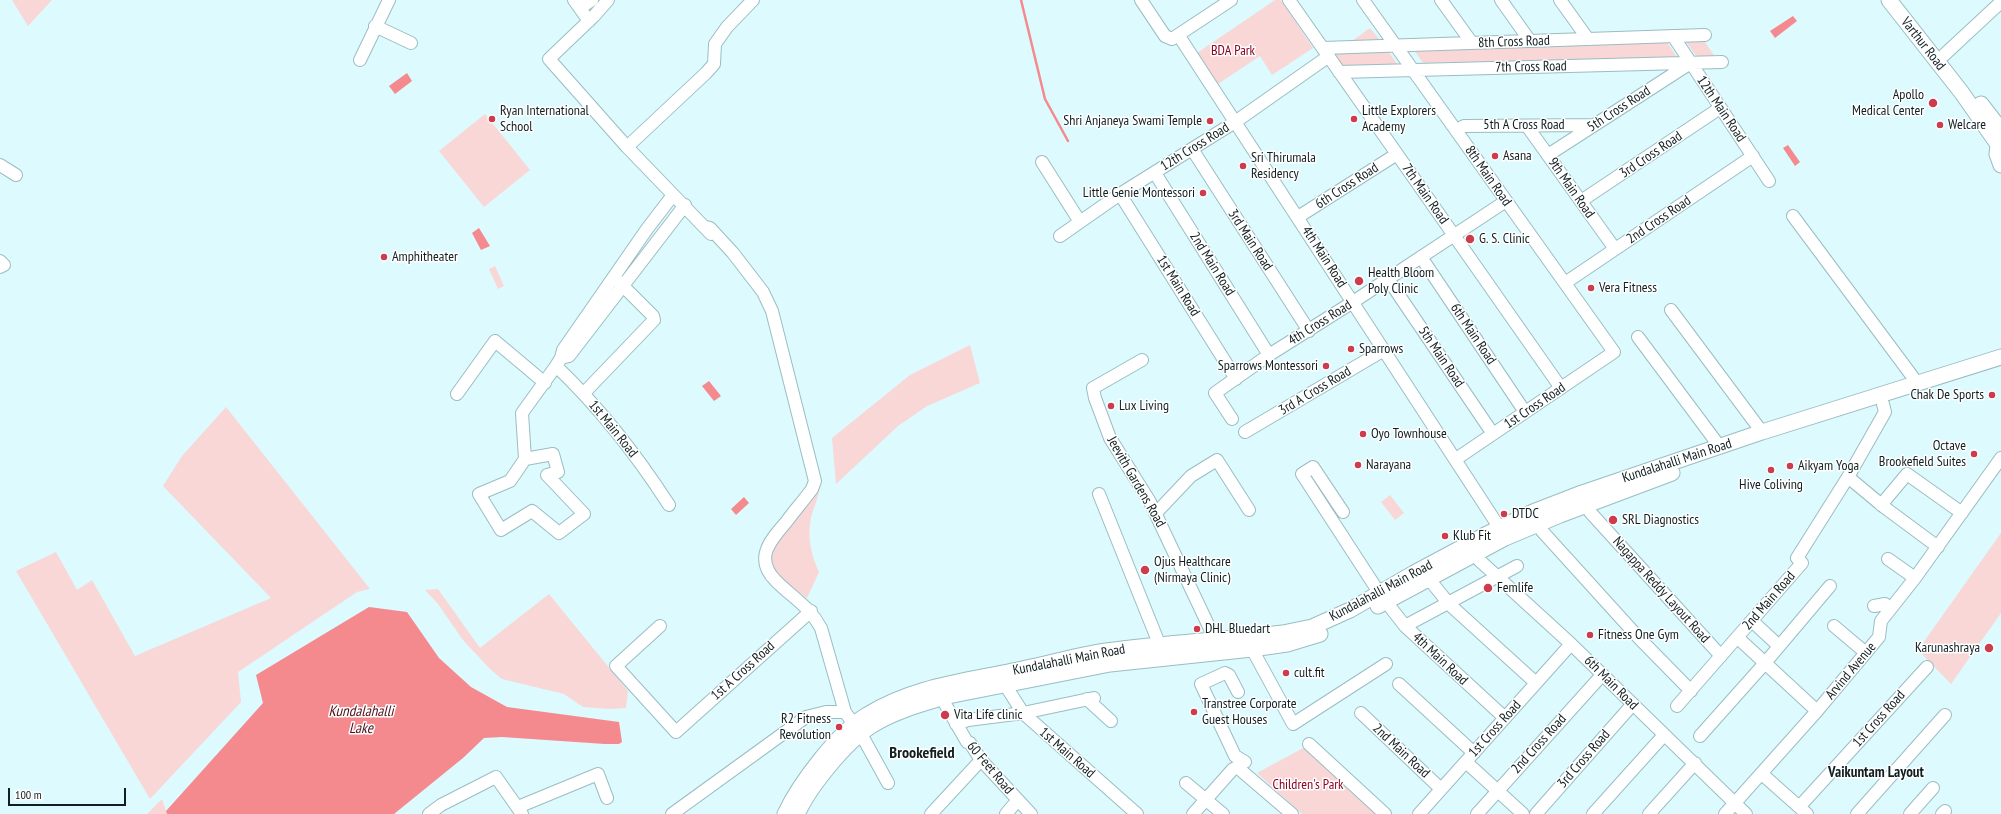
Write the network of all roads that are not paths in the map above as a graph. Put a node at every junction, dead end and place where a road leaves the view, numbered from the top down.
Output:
1 (389, 0) edge
2 (592, 0) edge
3 (608, 0) edge
4 (753, 0) edge
5 (1141, 0) edge
6 (1231, 0) edge
7 (1289, 0) edge
8 (1363, 0) edge
9 (1441, 0) edge
10 (1501, 0) edge
11 (1560, 0) edge
12 (1889, 0) edge
13 (1901, 0) edge
14 (2001, 2) edge
15 (577, 4) edge
16 (589, 21) junction
17 (375, 26) junction
18 (1705, 35) dead end
19 (1179, 36) junction
20 (1673, 36) junction
21 (1588, 39) junction
22 (1530, 41) junction
23 (411, 43) dead end
24 (1472, 43) junction
25 (1396, 46) junction
26 (1326, 52) junction
27 (1944, 55) junction
28 (360, 60) dead end
29 (1722, 62) dead end
30 (1690, 63) junction
31 (1413, 70) junction
32 (1339, 72) junction
33 (1720, 108) junction
34 (1235, 122) junction
35 (1594, 125) junction
36 (1527, 126) junction
37 (1456, 130) junction
38 (2001, 130) edge
39 (627, 147) junction
40 (1999, 147) edge
41 (1192, 149) junction
42 (1397, 154) junction
43 (1548, 155) junction
44 (1753, 156) junction
45 (1042, 162) dead end
46 (0, 165) edge
47 (2001, 165) edge
48 (1155, 173) junction
49 (16, 175) dead end
50 (1769, 181) dead end
51 (1120, 194) junction
52 (673, 195) junction
53 (1506, 201) junction
54 (1581, 202) junction
55 (685, 206) junction
56 (1793, 216) dead end
57 (1298, 218) junction
58 (1079, 220) junction
59 (1454, 235) junction
60 (1060, 236) dead end
61 (1615, 250) junction
62 (1421, 257) junction
63 (0, 261) edge
64 (0, 267) edge
65 (614, 279) junction
66 (1388, 279) junction
67 (1564, 283) junction
68 (624, 286) junction
69 (1353, 302) junction
70 (1671, 310) dead end
71 (1309, 331) junction
72 (1638, 337) dead end
73 (1384, 350) junction
74 (1614, 352) joint
75 (1269, 355) junction
76 (2001, 357) edge
77 (1142, 360) dead end
78 (559, 362) junction
79 (2001, 368) edge
80 (1236, 379) junction
81 (544, 383) junction
82 (1918, 384) junction
83 (1561, 388) junction
84 (584, 392) junction
85 (457, 394) dead end
86 (1883, 404) junction
87 (1525, 412) junction
88 (1232, 419) dead end
89 (1245, 432) dead end
90 (1762, 432) junction
91 (1493, 434) junction
92 (1720, 447) junction
93 (2001, 458) edge
94 (525, 459) junction
95 (1456, 459) junction
96 (1848, 477) junction
97 (1099, 494) dead end
98 (669, 504) dead end
99 (1587, 504) junction
100 (1881, 504) junction
101 (1249, 510) dead end
102 (1343, 512) dead end
103 (1156, 513) junction
104 (1962, 514) junction
105 (1538, 524) junction
106 (1499, 527) junction
107 (1938, 546) junction
108 (1475, 554) junction
109 (1888, 559) dead end
110 (1517, 566) dead end
111 (1498, 577) junction
112 (1914, 578) junction
113 (1429, 579) junction
114 (1830, 586) dead end
115 (1383, 598) junction
116 (1449, 604) junction
117 (1874, 606) dead end
118 (1890, 610) junction
119 (811, 611) junction
120 (1752, 621) junction
121 (660, 626) dead end
122 (1405, 626) junction
123 (1834, 626) dead end
124 (1738, 638) junction
125 (1571, 644) junction
126 (1160, 646) junction
127 (1214, 646) junction
128 (1779, 646) junction
129 (1252, 649) junction
130 (1866, 653) junction
131 (1721, 656) junction
132 (1386, 664) dead end
133 (1765, 664) junction
134 (1927, 667) dead end
135 (1221, 673) junction
136 (1602, 675) junction
137 (1536, 683) junction
138 (1007, 684) junction
139 (1399, 684) dead end
140 (1238, 692) dead end
141 (1691, 692) junction
142 (944, 696) junction
143 (1632, 705) junction
144 (1677, 706) dead end
145 (1817, 711) junction
146 (845, 712) junction
147 (1023, 713) junction
148 (1361, 713) dead end
149 (1945, 715) dead end
150 (1504, 718) junction
151 (1111, 721) dead end
152 (959, 723) junction
153 (858, 729) junction
154 (1664, 735) junction
155 (1700, 736) dead end
156 (1309, 744) dead end
157 (1470, 757) junction
158 (981, 760) junction
159 (1695, 763) junction
160 (1244, 766) junction
161 (1762, 774) junction
162 (888, 783) dead end
163 (1186, 783) dead end
164 (1933, 788) dead end
165 (1441, 789) junction
166 (1498, 790) junction
167 (607, 798) dead end
168 (1207, 799) junction
169 (1017, 801) junction
170 (1735, 803) junction
171 (520, 810) edge
172 (1803, 810) edge
173 (429, 814) edge
174 (672, 814) edge
175 (784, 814) edge
176 (797, 814) edge
177 (931, 814) edge
178 (1006, 814) edge
179 (1031, 814) edge
180 (1137, 814) edge
181 (1193, 814) edge
182 (1223, 814) edge
183 (1292, 814) edge
184 (1385, 814) edge
185 (1419, 814) edge
186 (1477, 814) edge
187 (1523, 814) edge
188 (1536, 814) edge
189 (1593, 814) edge
190 (1649, 814) edge
191 (1725, 814) edge
192 (1746, 814) edge
193 (1856, 814) edge
194 (1910, 814) edge

1 - 17 street
2 - 15 street
3 - 16 street
4 - 39 street
5 - 19 street
6 - 19 street
7 - 26 street, 7th Main Road
8 - 25 street, 8th Main Road
9 - 24 street
10 - 22 street
11 - 21 street
12 - 40 main road, Varthur Road
13 - 27 main road, Varthur Road
14 - 27 street
15 - 16 street
16 - 39 street
17 - 23 street
17 - 28 street
18 - 20 street, 8th Cross Road
19 - 34 street, 4th Main Road
20 - 21 street, 8th Cross Road
20 - 30 street, 12th Main Road
21 - 22 street, 8th Cross Road
22 - 24 street, 8th Cross Road
24 - 25 street, 8th Cross Road
25 - 26 street, 8th Cross Road
25 - 31 street, 8th Main Road
26 - 32 street, 7th Main Road
26 - 34 street, 12th Cross Road
27 - 38 main road, Varthur Road
29 - 30 street, 7th Cross Road
30 - 31 street, 7th Cross Road
30 - 33 street, 12th Main Road
30 - 35 street, 5th Cross Road
31 - 32 street, 7th Cross Road
31 - 37 street, 8th Main Road
32 - 42 street, 7th Main Road
33 - 44 street, 12th Main Road
33 - 54 street, 3rd Cross Road
34 - 41 street, 12th Cross Road
34 - 57 street, 4th Main Road
35 - 36 street, 5th A Cross Road
35 - 43 street, 5th Cross Road
36 - 37 street, 5th A Cross Road
36 - 43 street, 9th Main Road
37 - 53 street, 8th Main Road
39 - 52 street
40 - 47 main road
41 - 48 street, 12th Cross Road
41 - 71 street, 3rd Main Road
42 - 57 street, 6th Cross Road
42 - 59 street, 7th Main Road
43 - 54 street, 9th Main Road
44 - 50 street, 12th Main Road
44 - 61 street, 2nd Cross Road
45 - 58 street
46 - 49 street
48 - 51 street, 12th Cross Road
48 - 75 street, 2nd Main Road
51 - 58 street, 12th Cross Road
51 - 80 street, 1st Main Road
52 - 55 street
52 - 65 street
53 - 59 street, 4th Cross Road
53 - 67 street, 8th Main Road
54 - 61 street, 9th Main Road
55 - 68 street
55 - 119 street
56 - 82 street
57 - 69 street, 4th Main Road
58 - 60 street, 12th Cross Road
59 - 62 street, 4th Cross Road
59 - 83 street, 7th Main Road
61 - 67 street, 2nd Cross Road
62 - 66 street, 4th Cross Road
62 - 87 street, 6th Main Road
63 - 64 street
65 - 68 street
65 - 78 street
66 - 69 street, 4th Cross Road
66 - 91 street, 5th Main Road
67 - 74 street, 8th Main Road
68 - 78 street
68 - 84 street
69 - 71 street, 4th Cross Road
69 - 73 street, 4th Main Road
70 - 90 street
71 - 75 street, 4th Cross Road
72 - 92 street
73 - 89 street, 3rd A Cross Road
73 - 95 street, 4th Main Road
74 - 83 street, 1st Cross Road
75 - 80 street, 4th Cross Road
76 - 82 main road, Kundalahalli Main Road
77 - 103 street, Jeevith Gardens Road
78 - 81 street
78 - 84 street, 1st Main Road
79 - 86 main road, Kundalahalli Main Road
80 - 88 street, 4th Cross Road
81 - 85 street
81 - 94 street
82 - 90 main road, Kundalahalli Main Road
83 - 87 street, 1st Cross Road
84 - 98 street, 1st Main Road
86 - 96 street, 2nd Main Road
86 - 99 main road, Kundalahalli Main Road
87 - 91 street, 1st Cross Road
90 - 92 main road, Kundalahalli Main Road
91 - 95 street, 1st Cross Road
92 - 106 main road, Kundalahalli Main Road
93 - 104 street, Arvind Avenue
94 - 94 street
95 - 106 street, 4th Main Road
96 - 100 street
96 - 120 street, 2nd Main Road
97 - 126 street
99 - 105 main road, Kundalahalli Main Road
99 - 131 street, Nagappa Reddy Layout Road
100 - 104 street
100 - 107 street
101 - 103 street
102 - 115 street, 4th Main Road
103 - 127 street, Jeevith Gardens Road
104 - 107 street, Arvind Avenue
105 - 108 main road, Kundalahalli Main Road
105 - 141 street
106 - 115 main road, Kundalahalli Main Road
107 - 112 street, Arvind Avenue
108 - 111 street, 6th Main Road
108 - 113 main road, Kundalahalli Main Road
109 - 112 street
110 - 111 street
111 - 116 street
111 - 125 street, 6th Main Road
112 - 118 street, Arvind Avenue
113 - 115 main road, Kundalahalli Main Road
113 - 116 street
114 - 128 street
115 - 122 street, 4th Main Road
115 - 127 main road, Kundalahalli Main Road
115 - 129 main road, Kundalahalli Main Road
116 - 122 street
116 - 137 street
117 - 118 street
118 - 130 street, Arvind Avenue
119 - 121 street, 1st A Cross Road
119 - 146 street
120 - 124 street, 2nd Main Road
120 - 128 street
122 - 150 street, 4th Main Road
123 - 130 street
124 - 131 street, 2nd Main Road
124 - 133 street
125 - 136 street, 6th Main Road
125 - 137 street, 1st Cross Road
126 - 127 main road, Kundalahalli Main Road
126 - 153 main road, Kundalahalli Main Road
127 - 129 main road, Kundalahalli Main Road
127 - 135 street, Jeevith Gardens Road
127 - 138 main road, Kundalahalli Main Road
128 - 133 street
129 - 132 street
130 - 145 street, Arvind Avenue
131 - 141 street, 2nd Main Road
133 - 145 street
133 - 155 street
134 - 172 street, 1st Cross Road
135 - 140 street
135 - 160 street
136 - 143 street, 6th Main Road
136 - 166 street, 2nd Cross Road
137 - 150 street, 1st Cross Road
138 - 142 main road, Kundalahalli Main Road
138 - 147 street, 1st Main Road
139 - 157 street
141 - 144 street, 2nd Main Road
142 - 152 street, 60 Feet Road
142 - 153 main road, Kundalahalli Main Road
143 - 154 street, 6th Main Road
143 - 188 street, 3rd Cross Road
145 - 161 street, Arvind Avenue
146 - 153 street
146 - 174 street
147 - 151 street
147 - 152 street
147 - 180 street, 1st Main Road
148 - 165 street, 2nd Main Road
149 - 193 street
150 - 157 street, 1st Cross Road
152 - 158 street, 60 Feet Road
153 - 162 street
153 - 175 main road, Kundalahalli Main Road
153 - 176 main road, Kundalahalli Main Road
154 - 159 street, 6th Main Road
154 - 189 street
156 - 184 street
157 - 165 street, 1st Cross Road
157 - 166 street
158 - 169 street, 60 Feet Road
158 - 177 street
159 - 170 street, 6th Main Road
159 - 190 street
160 - 168 street
160 - 183 street
161 - 170 street, Arvind Avenue
161 - 172 street
163 - 168 street
164 - 194 street
165 - 185 street, 1st Cross Road
166 - 186 street, 2nd Cross Road
166 - 187 street
167 - 171 street
168 - 181 street
168 - 182 street
169 - 178 street
169 - 179 street, 60 Feet Road
170 - 191 street, Arvind Avenue
170 - 192 street, 6th Main Road
171 - 173 street

